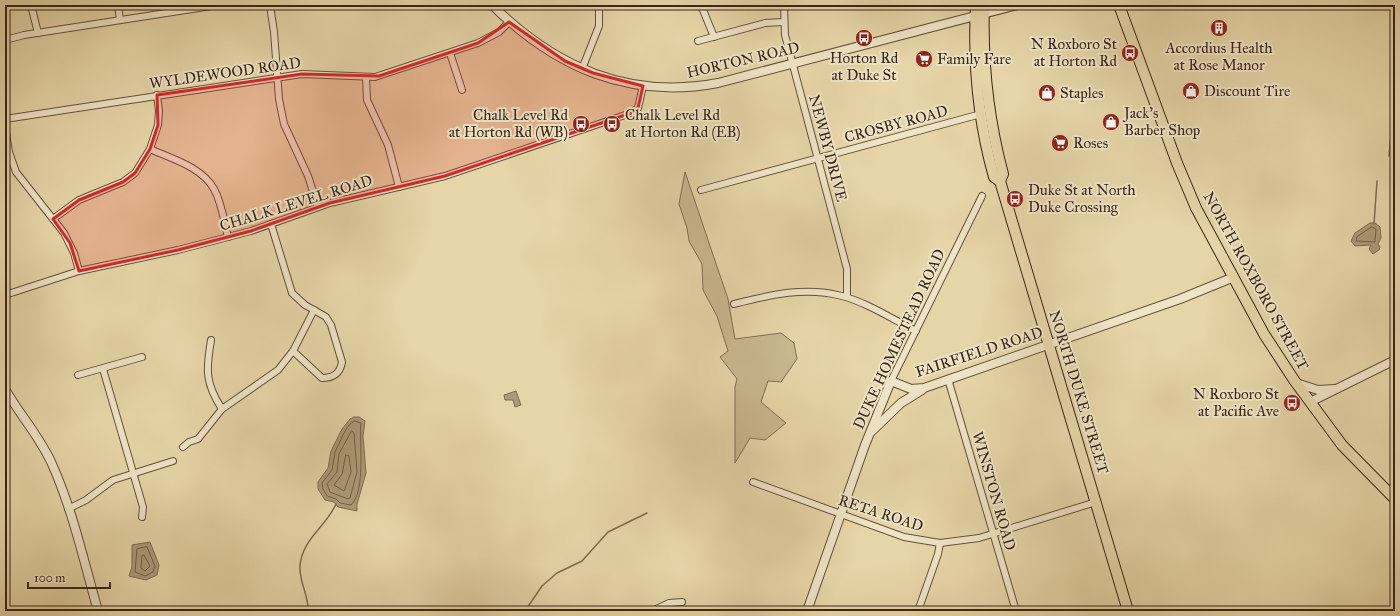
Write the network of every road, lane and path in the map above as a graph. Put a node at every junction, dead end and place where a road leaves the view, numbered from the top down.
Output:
1 (31, 5) edge
2 (118, 5) edge
3 (215, 5) edge
4 (218, 5) edge
5 (270, 5) edge
6 (492, 5) edge
7 (599, 5) edge
8 (700, 5) edge
9 (784, 5) edge
10 (1017, 5) edge
11 (1119, 5) edge
12 (980, 9) edge
13 (120, 20) junction
14 (510, 22) junction
15 (783, 22) junction
16 (38, 33) junction
17 (714, 37) junction
18 (5, 40) edge
19 (698, 41) dead end
20 (450, 53) junction
21 (792, 64) junction
22 (582, 69) junction
23 (277, 76) junction
24 (366, 78) junction
25 (643, 86) junction
26 (462, 90) dead end
27 (157, 96) junction
28 (981, 114) junction
29 (5, 119) edge
30 (5, 126) edge
31 (150, 149) junction
32 (818, 158) junction
33 (1000, 181) junction
34 (399, 187) junction
35 (701, 190) dead end
36 (982, 196) dead end
37 (318, 207) junction
38 (53, 219) junction
39 (271, 224) junction
40 (228, 237) junction
41 (79, 271) junction
42 (1234, 277) junction
43 (5, 294) edge
44 (847, 297) junction
45 (734, 304) dead end
46 (314, 310) junction
47 (916, 331) junction
48 (211, 340) dead end
49 (1049, 344) junction
50 (293, 351) junction
51 (142, 357) dead end
52 (1395, 360) edge
53 (103, 369) junction
54 (78, 375) dead end
55 (948, 379) junction
56 (891, 381) junction
57 (1296, 383) junction
58 (924, 388) junction
59 (5, 389) edge
60 (1340, 389) junction
61 (1310, 402) junction
62 (222, 409) junction
63 (869, 434) junction
64 (183, 447) dead end
65 (172, 461) dead end
66 (134, 473) junction
67 (753, 482) dead end
68 (1395, 499) edge
69 (1096, 502) junction
70 (68, 509) junction
71 (841, 514) junction
72 (142, 517) dead end
73 (993, 533) junction
74 (940, 543) junction
75 (682, 602) dead end
76 (98, 611) edge
77 (652, 611) edge
78 (807, 611) edge
79 (918, 611) edge
80 (1016, 611) edge
81 (1128, 611) edge

1 - 16 street
2 - 13 street
3 - 4 street
3 - 13 street
5 - 23 street
6 - 14 street, HORTON ROAD
7 - 22 street
8 - 17 street
9 - 15 street, NEWBY DRIVE
10 - 12 street, HORTON ROAD
11 - 42 main road, NORTH ROXBORO STREET
12 - 21 street, HORTON ROAD
12 - 28 main road, NORTH DUKE STREET
12 - 33 main road, NORTH DUKE STREET
13 - 16 street
14 - 20 street, WYLDEWOOD ROAD
14 - 22 street, HORTON ROAD
15 - 17 street
15 - 21 street, NEWBY DRIVE
16 - 18 street
17 - 19 street
20 - 24 street, WYLDEWOOD ROAD
20 - 26 street
21 - 25 street, HORTON ROAD
21 - 32 street, NEWBY DRIVE
22 - 25 street, HORTON ROAD
23 - 24 street, WYLDEWOOD ROAD
23 - 27 street, WYLDEWOOD ROAD
23 - 37 street
24 - 34 street
25 - 34 street, CHALK LEVEL ROAD
27 - 29 street, WYLDEWOOD ROAD
27 - 31 street
28 - 32 street, CROSBY ROAD
28 - 33 main road, NORTH DUKE STREET
30 - 38 street
31 - 38 street
31 - 40 street
32 - 35 street, CROSBY ROAD
32 - 44 street, NEWBY DRIVE
33 - 49 main road, NORTH DUKE STREET
34 - 37 street, CHALK LEVEL ROAD
36 - 47 street, DUKE HOMESTEAD ROAD
37 - 39 street, CHALK LEVEL ROAD
38 - 41 street
39 - 40 street, CHALK LEVEL ROAD
39 - 46 street
40 - 41 street, CHALK LEVEL ROAD
41 - 43 street, CHALK LEVEL ROAD
42 - 49 street, FAIRFIELD ROAD
42 - 57 main road, NORTH ROXBORO STREET
44 - 45 street
44 - 47 street
46 - 50 street
46 - 50 street
47 - 56 street, DUKE HOMESTEAD ROAD
48 - 62 street
49 - 55 street, FAIRFIELD ROAD
49 - 69 main road, NORTH DUKE STREET
50 - 62 street
51 - 53 street
52 - 60 street
53 - 54 street
53 - 66 street
55 - 58 street, FAIRFIELD ROAD
55 - 73 street, WINSTON ROAD
56 - 58 street, FAIRFIELD ROAD
56 - 63 street, DUKE HOMESTEAD ROAD
57 - 60 street
57 - 61 main road, NORTH ROXBORO STREET
58 - 63 street
59 - 70 street
60 - 61 street
61 - 68 main road, NORTH ROXBORO STREET
62 - 64 street
63 - 71 street, DUKE HOMESTEAD ROAD
65 - 66 street
66 - 70 street
66 - 72 street
67 - 71 street, RETA ROAD
69 - 73 street, RETA ROAD
69 - 81 main road, NORTH DUKE STREET
70 - 76 street
71 - 74 street, RETA ROAD
71 - 78 street, DUKE HOMESTEAD ROAD
73 - 74 street, RETA ROAD
73 - 80 street, WINSTON ROAD
74 - 79 street
75 - 77 street

